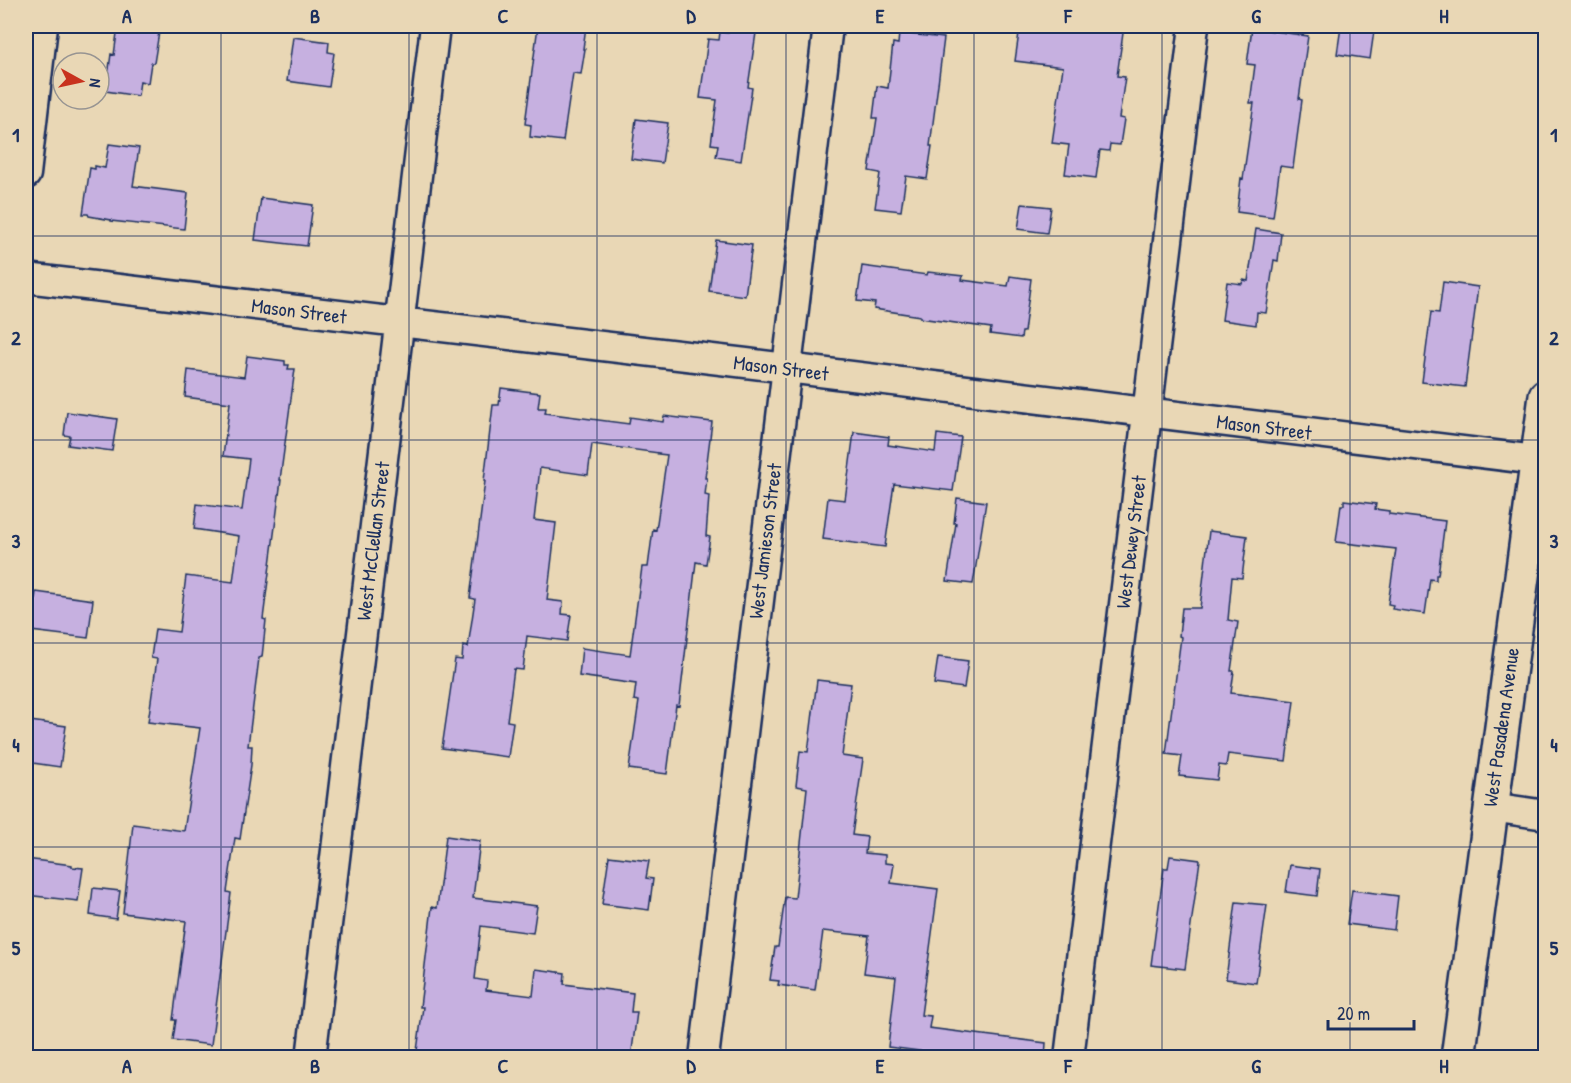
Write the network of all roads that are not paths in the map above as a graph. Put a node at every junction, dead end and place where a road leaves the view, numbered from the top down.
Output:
1 (43, 26) edge
2 (435, 26) edge
3 (828, 26) edge
4 (1194, 26) edge
5 (26, 174) edge
6 (26, 278) edge
7 (400, 322) junction
8 (786, 368) junction
9 (1545, 396) edge
10 (1147, 413) junction
11 (1537, 460) junction
12 (1491, 807) junction
13 (1545, 815) edge
14 (311, 1058) edge
15 (704, 1058) edge
16 (1069, 1058) edge
17 (1458, 1058) edge

1 - 5 street
2 - 7 street, West McClellan Street
3 - 8 street, West Jamieson Street
4 - 10 street, West Dewey Street
6 - 7 street, Mason Street
7 - 8 street, Mason Street
7 - 14 street, West McClellan Street
8 - 10 street, Mason Street
8 - 15 street, West Jamieson Street
9 - 11 street, West Pasadena Avenue
10 - 11 street, Mason Street
10 - 16 street, West Dewey Street
11 - 12 street, West Pasadena Avenue
12 - 13 street
12 - 17 street, West Pasadena Avenue

